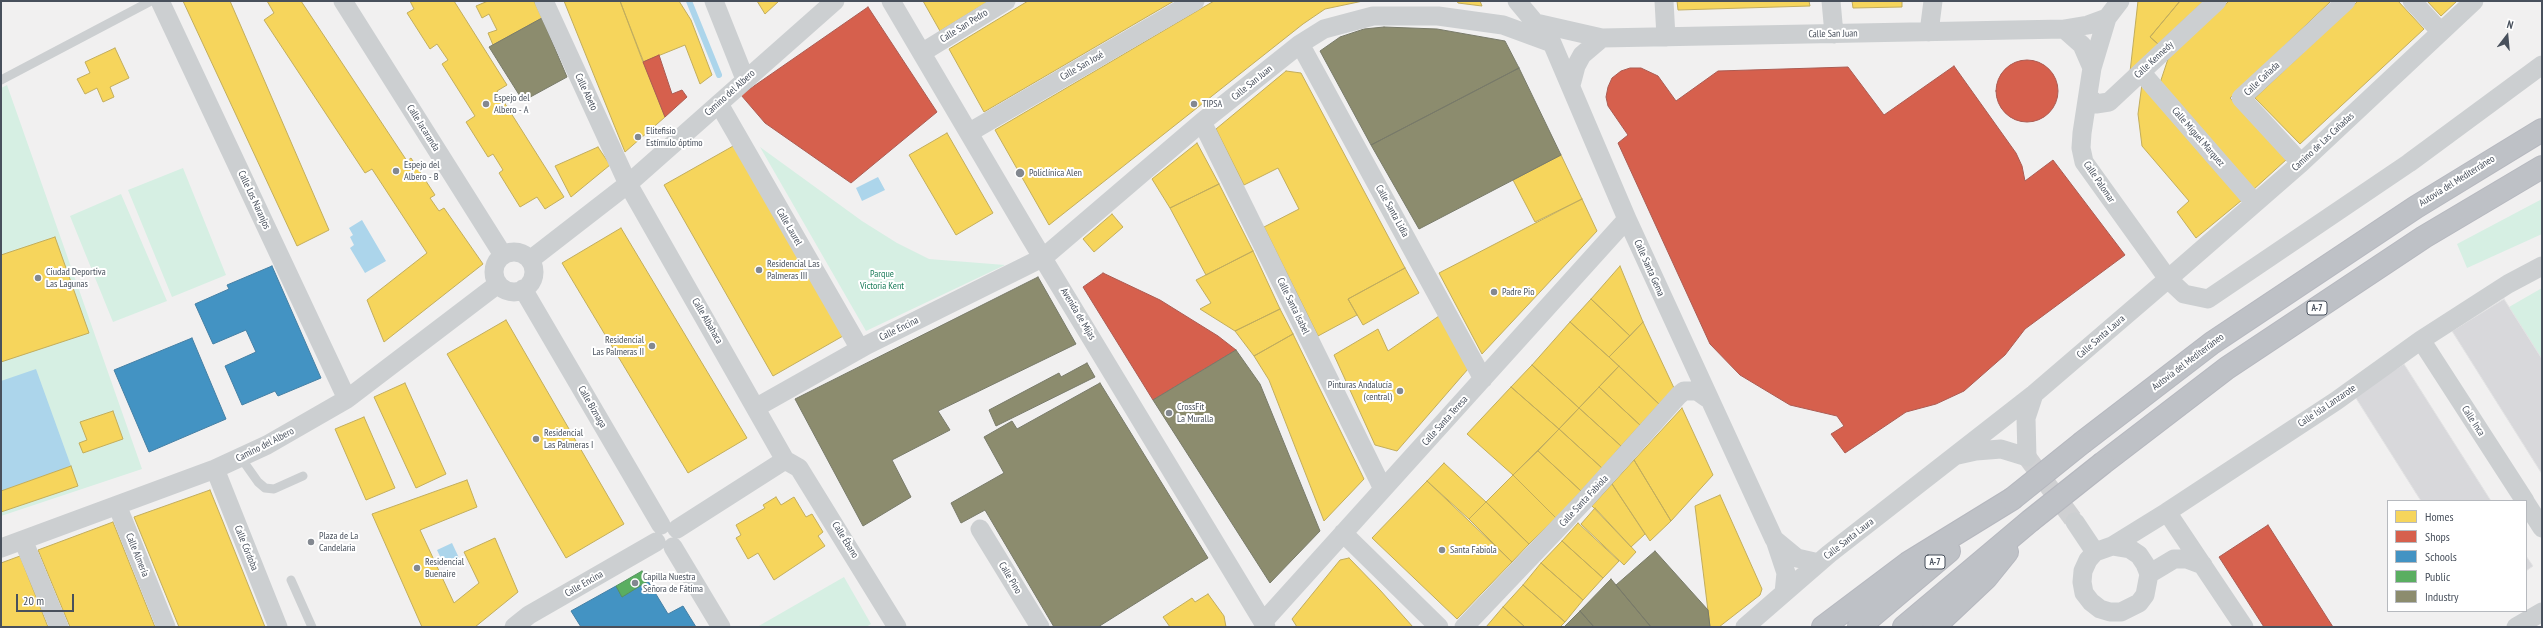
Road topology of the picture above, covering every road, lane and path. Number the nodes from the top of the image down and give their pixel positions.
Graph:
1 (151, 1) edge
2 (160, 1) edge
3 (343, 1) edge
4 (544, 1) edge
5 (714, 1) edge
6 (835, 1) edge
7 (891, 1) edge
8 (1006, 1) edge
9 (1195, 1) edge
10 (1664, 1) edge
11 (1831, 1) edge
12 (1933, 1) edge
13 (2120, 1) edge
14 (2217, 1) edge
15 (2346, 1) edge
16 (2412, 1) edge
17 (2474, 1) edge
18 (1518, 3) edge
19 (2107, 18) junction
20 (1536, 23) junction
21 (1503, 25) junction
22 (2064, 29) junction
23 (1929, 32) junction
24 (2441, 32) junction
25 (1834, 34) junction
26 (1666, 37) junction
27 (1602, 38) junction
28 (1552, 43) junction
29 (1300, 44) junction
30 (923, 52) junction
31 (2542, 66) edge
32 (2092, 68) junction
33 (2141, 72) junction
34 (745, 79) junction
35 (1, 80) edge
36 (1571, 85) junction
37 (2088, 96) junction
38 (719, 104) junction
39 (1202, 122) junction
40 (2542, 125) edge
41 (2542, 130) edge
42 (970, 132) junction
43 (2501, 154) junction
44 (2301, 163) junction
45 (2542, 167) edge
46 (628, 184) junction
47 (2255, 203) junction
48 (1627, 219) junction
49 (503, 255) junction
50 (1044, 257) junction
51 (530, 260) junction
52 (2542, 266) edge
53 (2168, 280) junction
54 (498, 284) junction
55 (523, 289) junction
56 (2421, 340) junction
57 (860, 349) junction
58 (1483, 379) junction
59 (2034, 394) junction
60 (1707, 398) junction
61 (347, 399) junction
62 (757, 407) junction
63 (1956, 456) junction
64 (241, 458) junction
65 (785, 460) junction
66 (215, 469) junction
67 (302, 476) dead end
68 (1383, 489) junction
69 (2012, 498) junction
70 (2524, 500) edge
71 (117, 505) junction
72 (2527, 505) edge
73 (2167, 512) junction
74 (2030, 521) junction
75 (2074, 522) tunnel mouth
76 (2542, 528) edge
77 (980, 529) dead end
78 (1343, 533) junction
79 (667, 536) junction
80 (1774, 539) junction
81 (23, 540) junction
82 (1, 548) edge
83 (2104, 549) junction
84 (1819, 563) junction
85 (2203, 565) junction
86 (2149, 574) junction
87 (291, 580) dead end
88 (1784, 593) junction
89 (2542, 612) edge
90 (2108, 620) edge
91 (1264, 625) edge
92 (59, 627) edge
93 (166, 627) edge
94 (278, 627) edge
95 (312, 627) edge
96 (514, 627) edge
97 (721, 627) edge
98 (897, 627) edge
99 (1040, 627) edge
100 (1439, 627) edge
101 (1464, 627) edge
102 (1745, 627) edge
103 (1823, 627) edge
104 (1859, 627) edge
105 (1904, 627) edge
106 (1934, 627) edge
107 (2244, 627) edge
108 (2516, 627) edge

1 - 35 lane
2 - 61 street, Calle Los Naranjos
3 - 49 street, Calle Jacaranda
4 - 46 street, Calle Abeto
5 - 34 street
6 - 34 street, Camino del Albero
7 - 30 street, Avenida de Mijas
8 - 30 street, Calle San Pedro
9 - 42 street, Calle San José
10 - 26 street
11 - 25 street
12 - 23 street
13 - 19 street, Calle Palomar
14 - 33 street, Calle Kennedy
15 - 44 street, Calle Cañada
16 - 24 street
17 - 24 street, Camino de Las Cañadas
18 - 20 street, Calle Santa Gema
18 - 21 street
19 - 22 street
19 - 32 street, Calle Palomar
20 - 27 street, Calle San Juan
20 - 28 street, Calle Santa Gema
21 - 28 street, Calle San Juan
21 - 29 street, Calle San Juan
22 - 23 street, Calle San Juan
22 - 32 street
23 - 25 street, Calle San Juan
24 - 44 street, Camino de Las Cañadas
25 - 26 street, Calle San Juan
26 - 27 street, Calle San Juan
27 - 36 street
28 - 36 street, Calle Santa Gema
29 - 39 street, Calle San Juan
29 - 58 street, Calle Santa Lidia
30 - 42 street, Avenida de Mijas
31 - 53 street, Calle Palomar
32 - 37 street, Calle Palomar
33 - 37 street, Calle Kennedy
33 - 47 street, Calle Miguel Marquez
34 - 38 street, Camino del Albero
36 - 48 street, Calle Santa Gema
37 - 53 street, Calle Palomar
38 - 46 street, Camino del Albero
38 - 57 street, Calle Laurel
39 - 50 street, Calle San Juan
39 - 68 street, Calle Santa Isabel
40 - 43 highway
41 - 43 highway, Autovía del Mediterráneo / A-7
42 - 50 street, Avenida de Mijas
43 - 69 highway, Autovía del Mediterráneo / A-7, bridge
44 - 47 street, Camino de Las Cañadas
45 - 74 highway, A-7, bridge
46 - 51 street, Camino del Albero
46 - 62 street, Calle Albahaca
47 - 53 street, Camino de Las Cañadas
48 - 58 street, Calle Santa Teresa
48 - 60 street, Calle Santa Gema
49 - 51 street
49 - 54 street
50 - 57 street, Calle Encina
50 - 91 street, Avenida de Mijas
51 - 55 street
52 - 56 street, Calle Isla Lanzarote
53 - 59 street, Calle Santa Laura
54 - 55 street
54 - 61 street, Camino del Albero
55 - 79 street, Calle Biznaga
56 - 70 street, Calle Inca
56 - 73 street, Calle Isla Lanzarote
57 - 62 street, Calle Encina
58 - 68 street, Calle Santa Teresa
59 - 63 street, Calle Santa Laura
59 - 63 street, Calle Santa Laura
60 - 80 street, Calle Santa Gema
60 - 101 street, Calle Santa Fabiola
61 - 64 street, Camino del Albero
62 - 65 street, Calle Albahaca
63 - 84 street, Calle Santa Laura
64 - 66 street, Camino del Albero
64 - 67 lane
65 - 79 street, Calle Encina
65 - 98 street, Calle Ébano
66 - 71 street, Camino del Albero
66 - 94 street, Calle Córdoba
68 - 78 street, Calle Santa Teresa
69 - 103 highway
69 - 104 highway, Autovía del Mediterráneo / A-7
71 - 81 street, Camino del Albero
71 - 93 street, Calle Almería
72 - 76 street, Calle Inca
73 - 83 street, Calle Isla Lanzarote
73 - 85 street
74 - 105 highway, A-7
74 - 106 highway
75 - 83 street
77 - 99 street, Calle Pino
78 - 91 street, Calle Santa Teresa
78 - 100 street
79 - 96 street, Calle Encina
79 - 97 street, Calle Biznaga
80 - 84 street, Calle Santa Gema
80 - 88 street, Calle Santa Gema
81 - 82 street, Camino del Albero
81 - 92 street
83 - 86 street
83 - 90 street
84 - 88 street, Calle Santa Laura
85 - 86 street
85 - 107 street
86 - 90 street
87 - 95 lane
88 - 102 street, Calle Santa Laura
89 - 108 street

